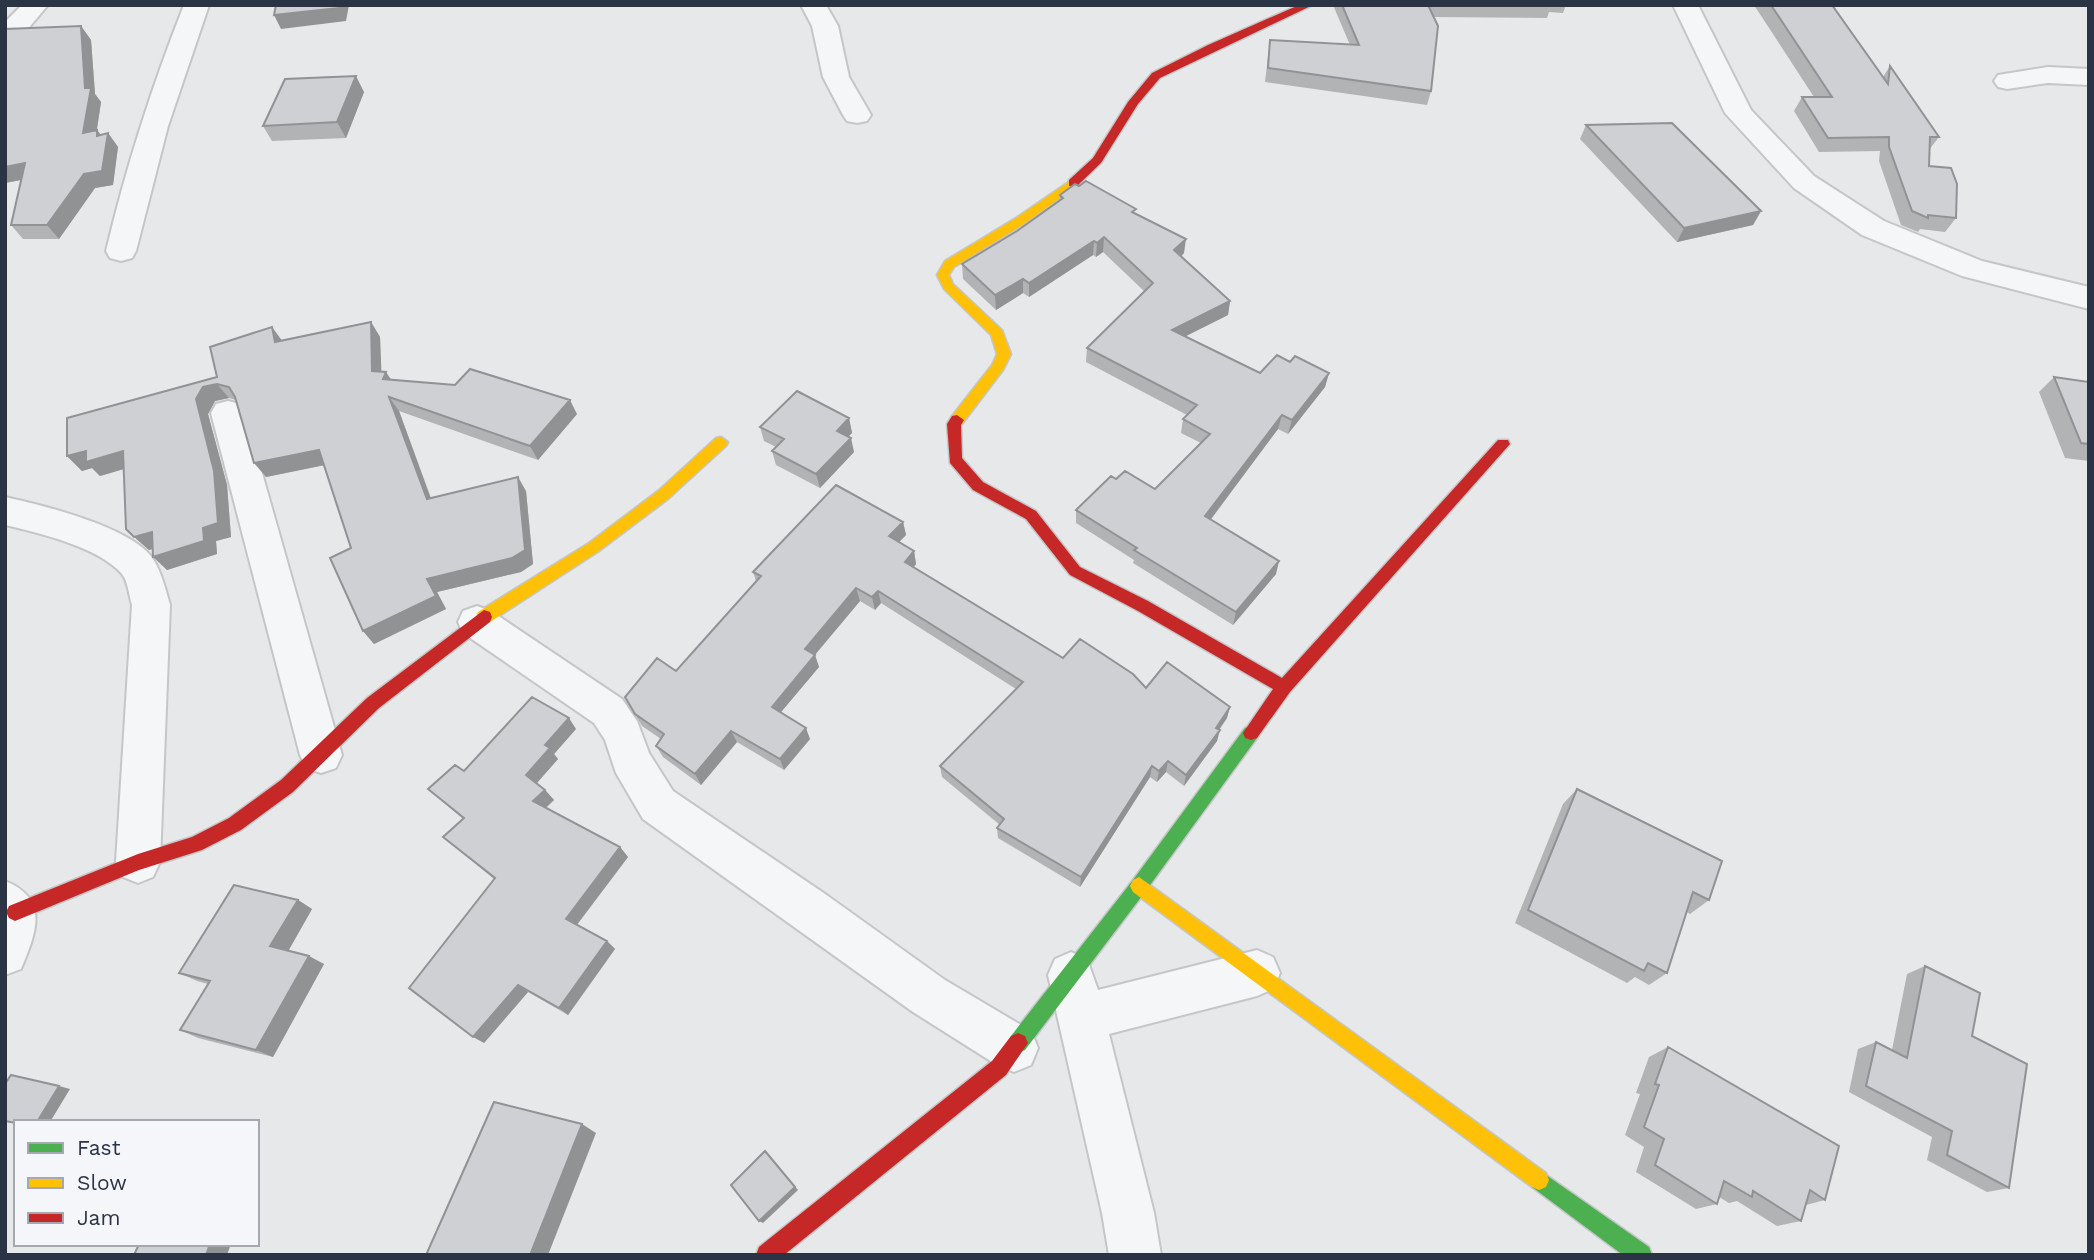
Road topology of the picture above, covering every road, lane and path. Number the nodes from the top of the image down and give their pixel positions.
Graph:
1 (36, 5) edge
2 (197, 5) edge
3 (813, 5) edge
4 (1308, 5) edge
5 (1685, 5) edge
6 (5, 33) edge
7 (2089, 77) edge
8 (2007, 81) dead end
9 (857, 115) dead end
10 (121, 251) dead end
11 (2089, 298) edge
12 (228, 413) edge
13 (721, 442) dead end
14 (1503, 444) dead end
15 (5, 511) edge
16 (477, 622) junction
17 (1284, 687) junction
18 (321, 755) junction
19 (138, 862) junction
20 (1139, 886) junction
21 (8, 922) edge
22 (1257, 973) junction
23 (1076, 996) junction
24 (1014, 1048) junction
25 (767, 1255) edge
26 (1135, 1255) edge
27 (1641, 1255) edge

1 - 6 street
2 - 10 street
3 - 9 street
4 - 17 street
5 - 11 street
7 - 8 street
12 - 18 street
13 - 16 street
14 - 17 street
15 - 19 street
16 - 18 street
16 - 24 street
17 - 20 street
18 - 19 street
19 - 21 street
20 - 22 street
20 - 23 street
22 - 23 street
22 - 27 street
23 - 24 street
23 - 26 street
24 - 25 street

